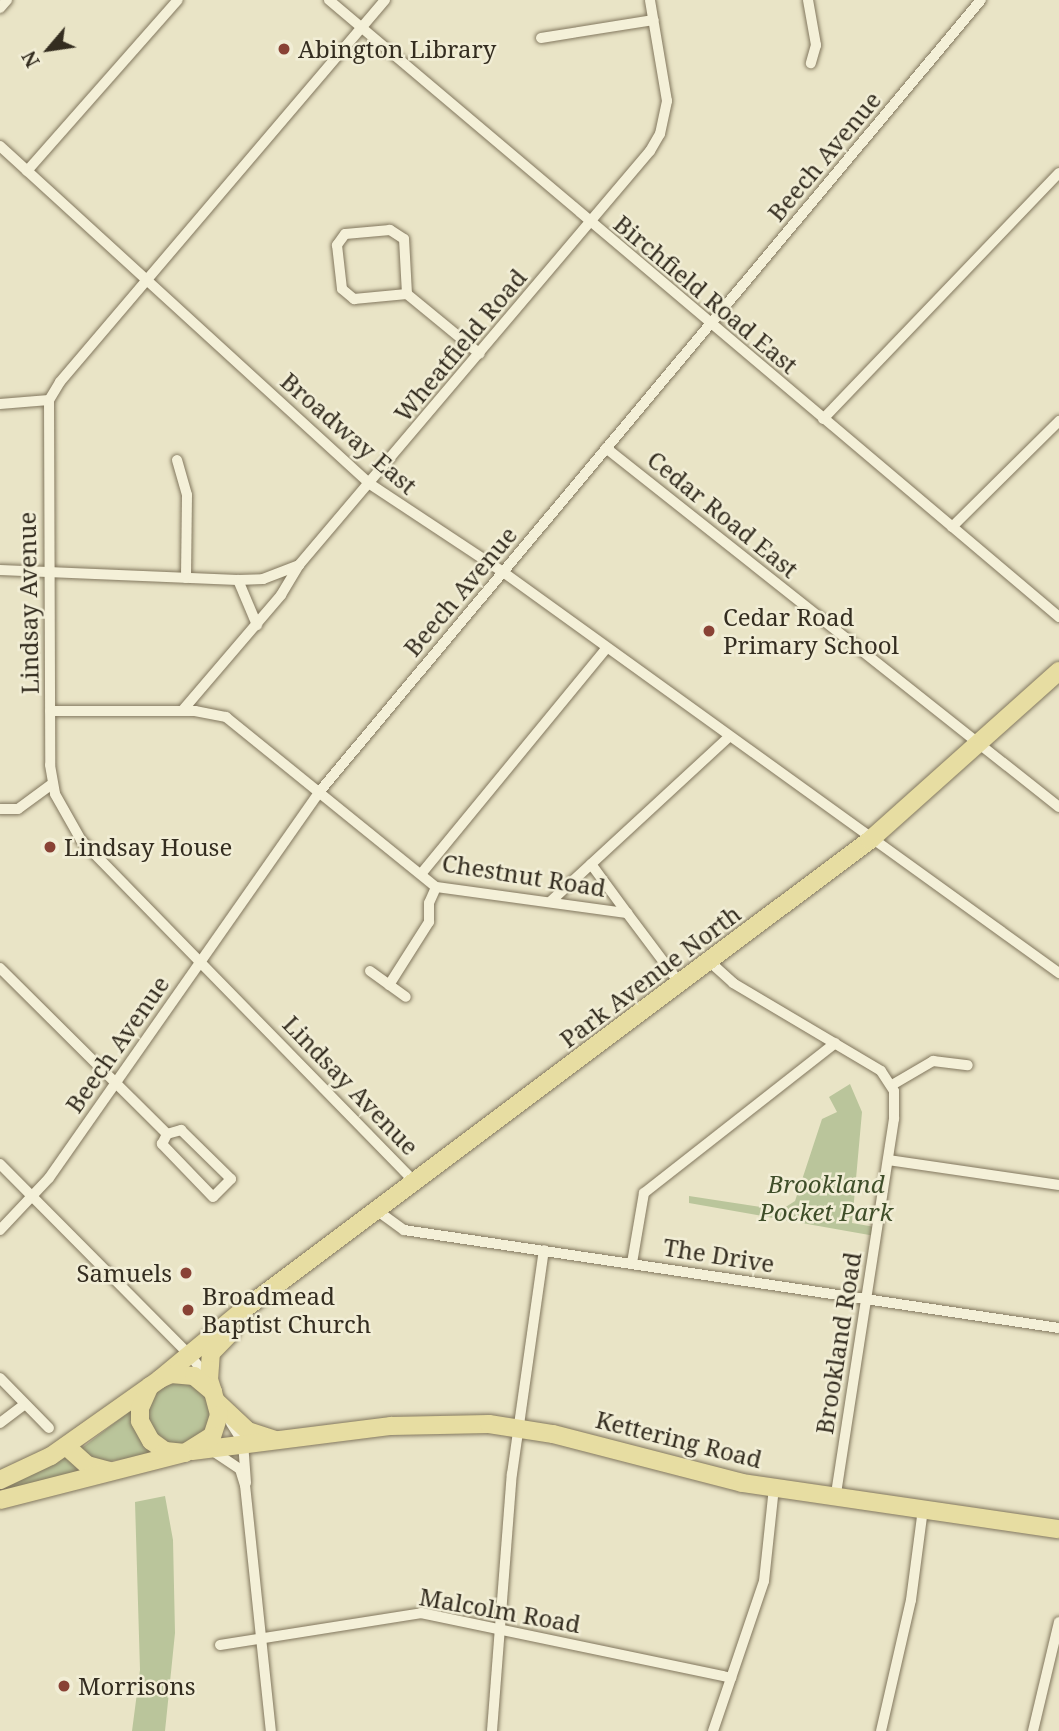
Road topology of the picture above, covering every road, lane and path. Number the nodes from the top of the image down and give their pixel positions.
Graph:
1 (8, 0) edge
2 (178, 0) edge
3 (328, 0) edge
4 (385, 0) edge
5 (650, 0) edge
6 (808, 0) edge
7 (981, 0) edge
8 (0, 8) edge
9 (654, 20) junction
10 (361, 28) junction
11 (541, 38) dead end
12 (811, 63) dead end
13 (0, 146) edge
14 (27, 171) junction
15 (1059, 173) edge
16 (590, 223) junction
17 (146, 281) junction
18 (407, 294) junction
19 (709, 325) junction
20 (480, 354) junction
21 (49, 400) junction
22 (0, 404) edge
23 (822, 419) junction
24 (1059, 421) edge
25 (606, 448) junction
26 (177, 460) dead end
27 (370, 484) junction
28 (952, 527) junction
29 (299, 565) junction
30 (0, 570) edge
31 (49, 572) junction
32 (503, 572) junction
33 (186, 578) junction
34 (238, 580) junction
35 (1059, 617) edge
36 (257, 625) junction
37 (606, 649) junction
38 (1059, 671) edge
39 (50, 711) junction
40 (182, 711) junction
41 (728, 738) junction
42 (978, 745) junction
43 (52, 784) junction
44 (320, 791) junction
45 (1059, 807) edge
46 (0, 809) edge
47 (870, 840) junction
48 (591, 864) junction
49 (421, 874) junction
50 (436, 887) junction
51 (550, 902) junction
52 (627, 913) junction
53 (200, 961) junction
54 (710, 962) junction
55 (0, 968) edge
56 (370, 971) dead end
57 (1059, 973) edge
58 (678, 981) junction
59 (389, 985) junction
60 (406, 997) dead end
61 (835, 1043) junction
62 (968, 1065) dead end
63 (116, 1083) junction
64 (892, 1085) junction
65 (167, 1134) junction
66 (888, 1160) junction
67 (0, 1164) edge
68 (416, 1183) junction
69 (1059, 1185) edge
70 (34, 1198) junction
71 (379, 1212) junction
72 (0, 1230) edge
73 (544, 1250) junction
74 (632, 1264) junction
75 (866, 1299) junction
76 (257, 1303) junction
77 (1059, 1328) edge
78 (189, 1354) junction
79 (0, 1378) edge
80 (155, 1382) junction
81 (216, 1397) junction
82 (26, 1404) junction
83 (0, 1423) edge
84 (517, 1427) junction
85 (50, 1428) dead end
86 (286, 1442) junction
87 (66, 1446) junction
88 (244, 1448) junction
89 (213, 1451) junction
90 (189, 1452) junction
91 (113, 1471) junction
92 (0, 1480) edge
93 (245, 1485) junction
94 (774, 1487) junction
95 (836, 1495) junction
96 (0, 1500) edge
97 (923, 1509) junction
98 (1059, 1529) edge
99 (1059, 1622) edge
100 (501, 1629) junction
101 (260, 1639) junction
102 (220, 1645) dead end
103 (731, 1678) junction
104 (271, 1731) edge
105 (492, 1731) edge
106 (713, 1731) edge
107 (881, 1731) edge
108 (1033, 1731) edge

1 - 8 street
2 - 14 street
3 - 10 street, Birchfield Road East
4 - 10 street
5 - 9 street, Wheatfield Road
6 - 12 street
7 - 19 street, Beech Avenue
9 - 11 street
9 - 16 street, Wheatfield Road
10 - 16 street, Birchfield Road East
10 - 17 street
13 - 14 street, Broadway East
14 - 17 street, Broadway East
15 - 23 street
16 - 19 street, Birchfield Road East
16 - 20 street, Wheatfield Road
17 - 21 street
17 - 27 street, Broadway East
18 - 18 street
18 - 20 street
19 - 23 street, Birchfield Road East
19 - 25 street, Beech Avenue
20 - 27 street, Wheatfield Road
21 - 22 street
21 - 31 street, Lindsay Avenue
23 - 28 street, Birchfield Road East
24 - 28 street
25 - 32 street, Beech Avenue
25 - 42 street, Cedar Road East
26 - 33 street
27 - 29 street, Wheatfield Road
27 - 32 street, Broadway East
28 - 35 street, Birchfield Road East
29 - 34 street
29 - 36 street, Wheatfield Road
30 - 31 street
31 - 33 street
31 - 39 street, Lindsay Avenue
32 - 37 street, Broadway East
32 - 44 street, Beech Avenue
33 - 34 street
34 - 36 street
36 - 40 street, Wheatfield Road
37 - 41 street, Broadway East
37 - 49 street
38 - 42 main road, Park Avenue North
39 - 40 street, Chestnut Road
39 - 43 street, Lindsay Avenue
40 - 44 street, Chestnut Road
41 - 47 street, Broadway East
41 - 48 street
42 - 45 street, Cedar Road East
42 - 47 main road, Park Avenue North
43 - 46 street
43 - 53 street, Lindsay Avenue
44 - 49 street, Chestnut Road
44 - 53 street, Beech Avenue
47 - 54 main road, Park Avenue North
47 - 57 street, Broadway East
48 - 51 street
48 - 52 street
49 - 50 street, Chestnut Road
50 - 51 street, Chestnut Road
50 - 59 street
51 - 52 street, Chestnut Road
52 - 58 street, Chestnut Road
53 - 63 street, Beech Avenue
53 - 68 street, Lindsay Avenue
54 - 58 main road, Park Avenue North
54 - 61 street
55 - 63 street
56 - 59 street
58 - 68 main road, Park Avenue North
59 - 60 street
61 - 64 street
61 - 74 street
62 - 64 street
63 - 65 street
63 - 70 street, Beech Avenue
64 - 66 street, Brookland Road
65 - 65 street
66 - 69 street
66 - 75 street, Brookland Road
67 - 70 street
68 - 71 main road, Park Avenue North
70 - 72 street, Beech Avenue
70 - 78 street
71 - 73 street, The Drive
71 - 76 main road, Park Avenue North
73 - 74 street, The Drive
73 - 84 street
74 - 75 street, The Drive
75 - 77 street, The Drive
75 - 95 street, Brookland Road
76 - 78 main road, Park Avenue North
76 - 81 main road, Park Avenue North
78 - 80 main road, Park Avenue North
78 - 81 street
79 - 82 street
80 - 81 main road
80 - 87 main road
80 - 90 main road
81 - 86 main road, Kettering Road
81 - 88 street
81 - 90 main road
82 - 83 street
82 - 85 street
84 - 86 main road, Kettering Road
84 - 94 main road, Kettering Road
84 - 100 street
86 - 88 main road, Kettering Road
87 - 91 main road
87 - 92 main road
88 - 89 main road, Kettering Road
88 - 93 street
89 - 90 main road, Kettering Road
89 - 93 street
90 - 91 main road, Kettering Road
91 - 96 main road, Kettering Road
93 - 101 street
94 - 95 main road, Kettering Road
94 - 103 street
95 - 97 main road, Kettering Road
97 - 98 main road, Kettering Road
97 - 107 street
99 - 108 street
100 - 101 street, Malcolm Road
100 - 103 street, Malcolm Road
100 - 105 street
101 - 102 street, Malcolm Road
101 - 104 street
103 - 106 street

